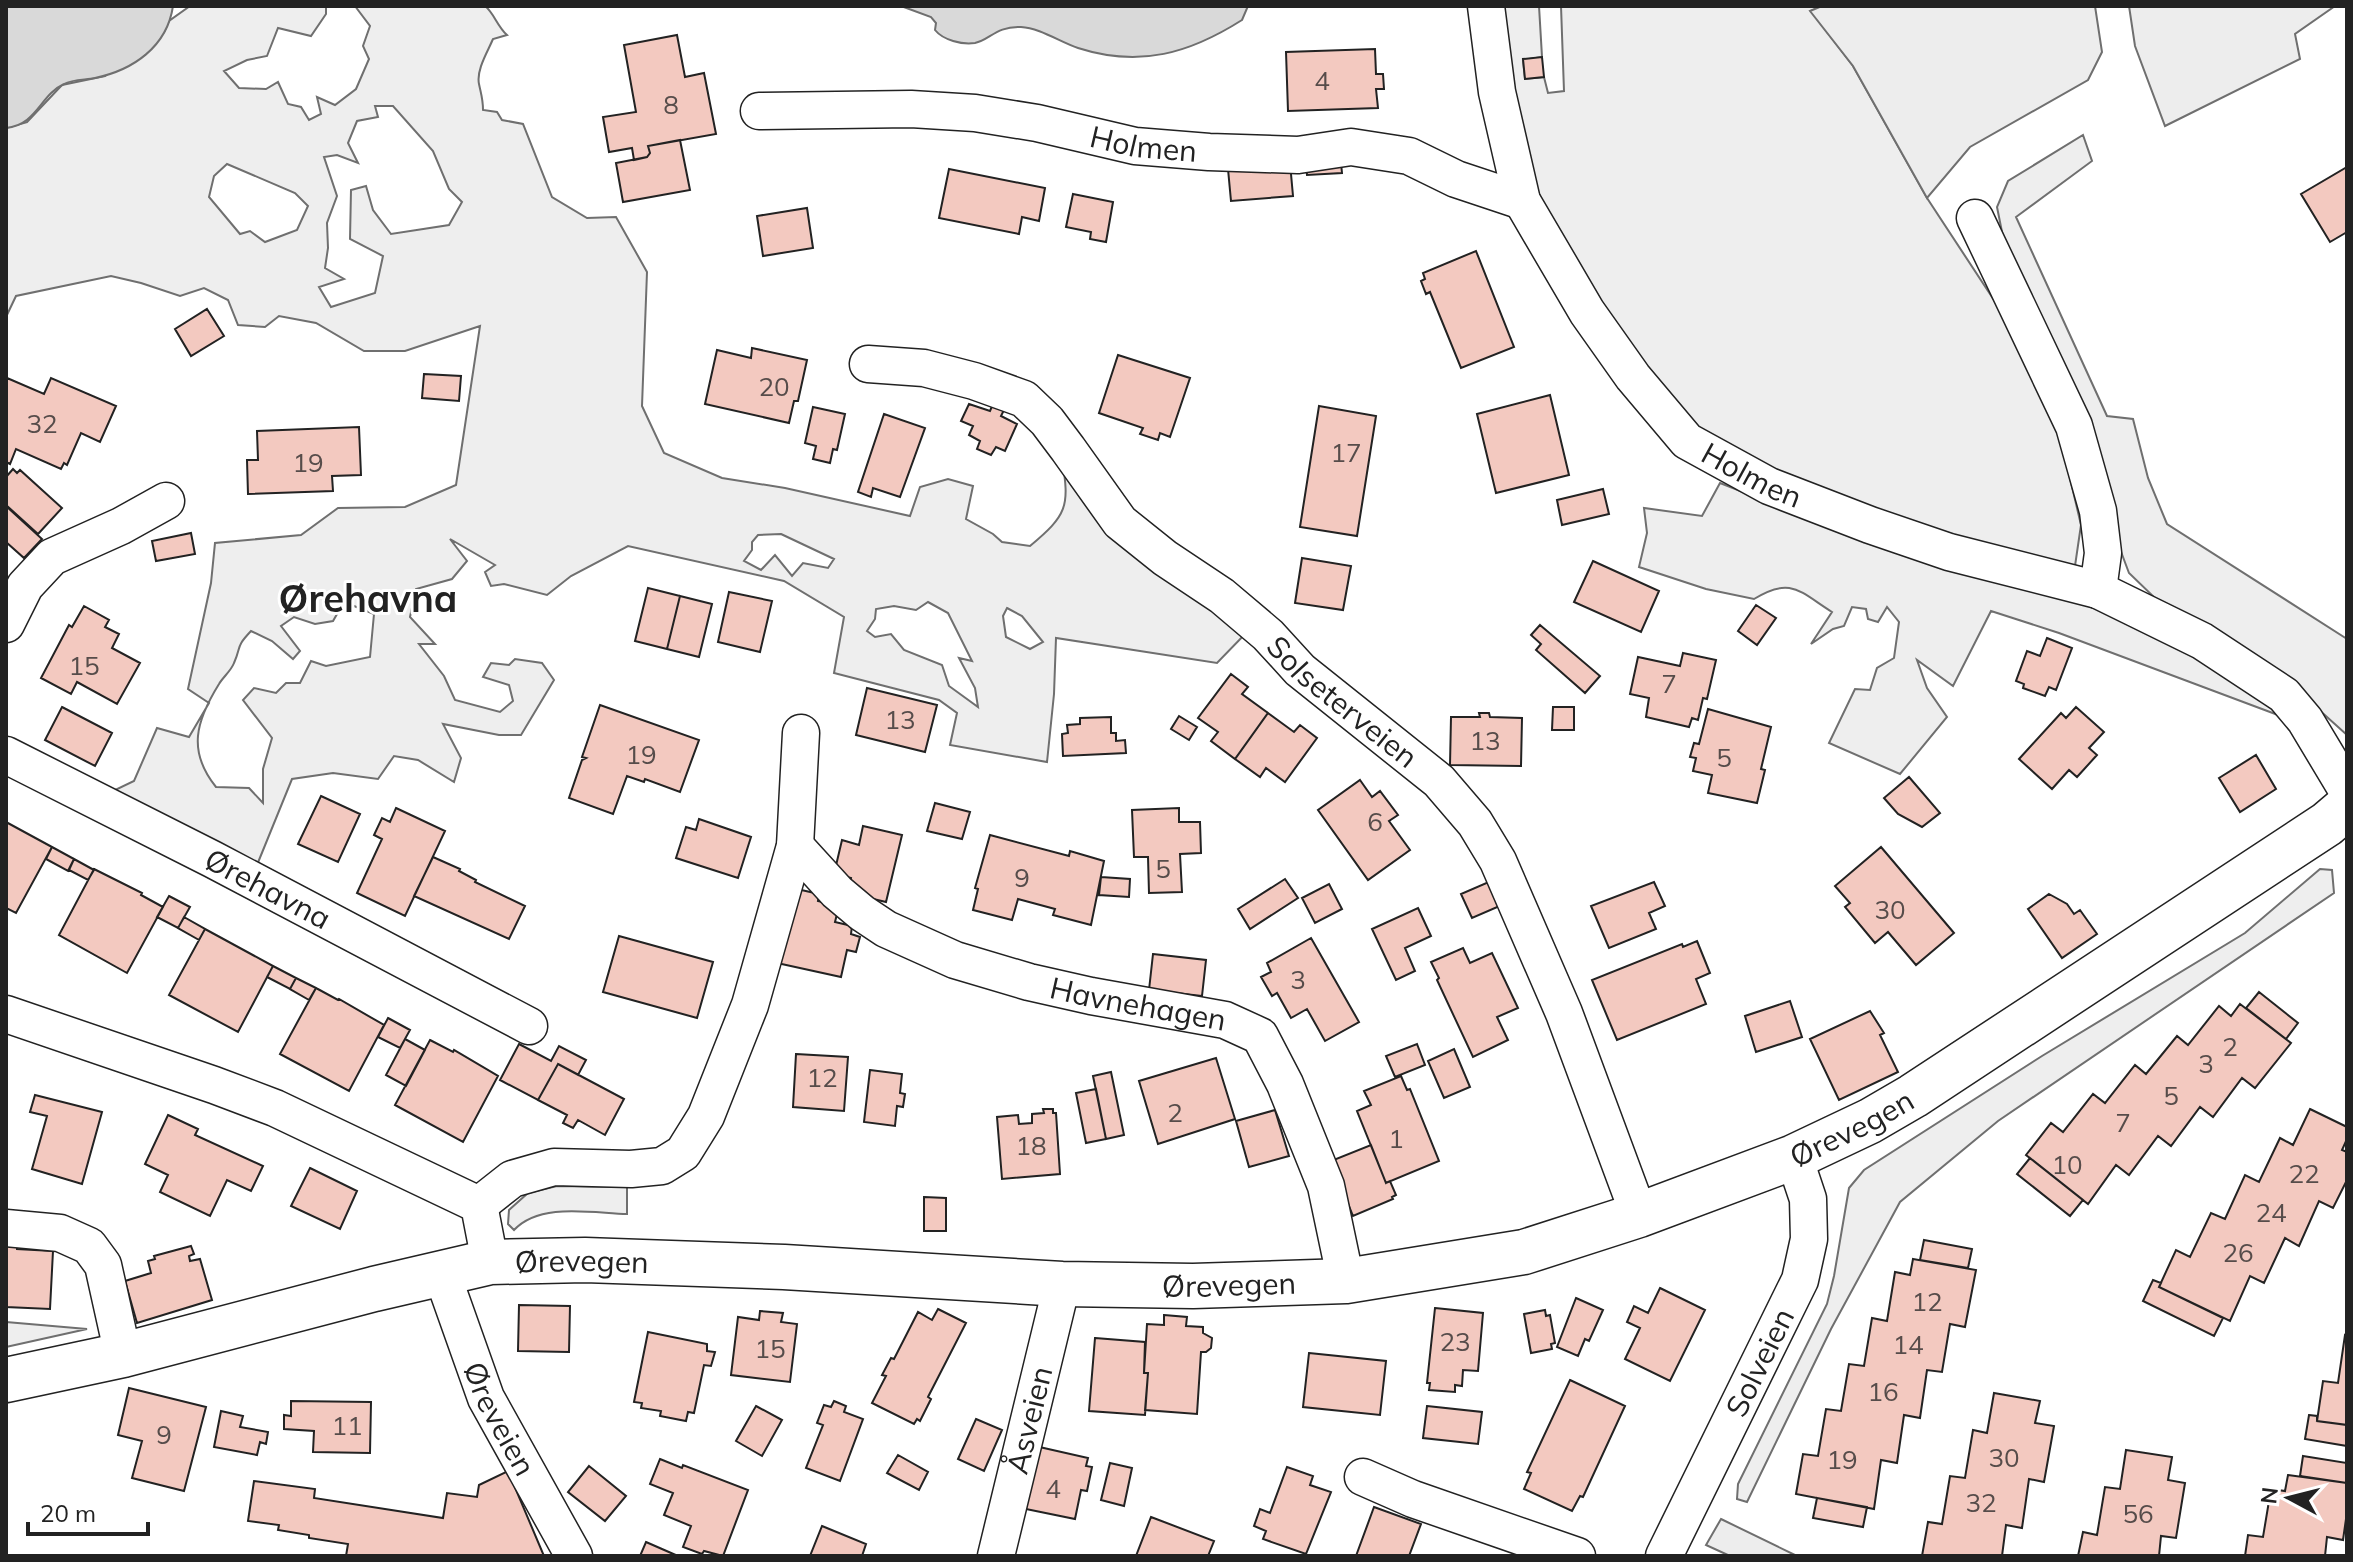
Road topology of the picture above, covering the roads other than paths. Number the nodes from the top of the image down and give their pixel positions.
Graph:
1 (1486, 6) edge
2 (759, 111) dead end
3 (1522, 201) junction
4 (1975, 218) dead end
5 (868, 364) dead end
6 (166, 501) dead end
7 (2098, 590) junction
8 (6, 624) edge
9 (801, 733) dead end
10 (6, 755) edge
11 (2347, 790) edge
12 (2347, 807) edge
13 (795, 846) junction
14 (6, 1014) edge
15 (529, 1026) dead end
16 (1794, 1157) junction
17 (479, 1205) junction
18 (1639, 1215) junction
19 (6, 1228) edge
20 (490, 1262) junction
21 (442, 1274) junction
22 (1346, 1281) junction
23 (1062, 1284) junction
24 (123, 1355) junction
25 (6, 1380) edge
26 (1363, 1477) dead end
27 (574, 1556) edge
28 (996, 1556) edge
29 (1577, 1556) edge
30 (1664, 1556) edge

1 - 3 street, Holmen
2 - 3 street, Holmen
3 - 7 street, Holmen
4 - 7 street
5 - 18 street, Solseterveien
6 - 8 street
7 - 11 street, Holmen
9 - 13 street
10 - 15 street, Ørehavna
12 - 16 street, Ørevegen
13 - 17 street
13 - 22 street, Havnehagen
14 - 17 street
16 - 18 street, Ørevegen
16 - 30 street, Solveien
17 - 20 street
18 - 22 street, Ørevegen
19 - 24 street
20 - 21 street, Ørevegen
20 - 23 street, Ørevegen
21 - 24 street, Ørevegen
21 - 27 street, Øreveien
22 - 23 street, Ørevegen
23 - 28 street, Åsveien
24 - 25 street, Ørevegen
26 - 29 street

